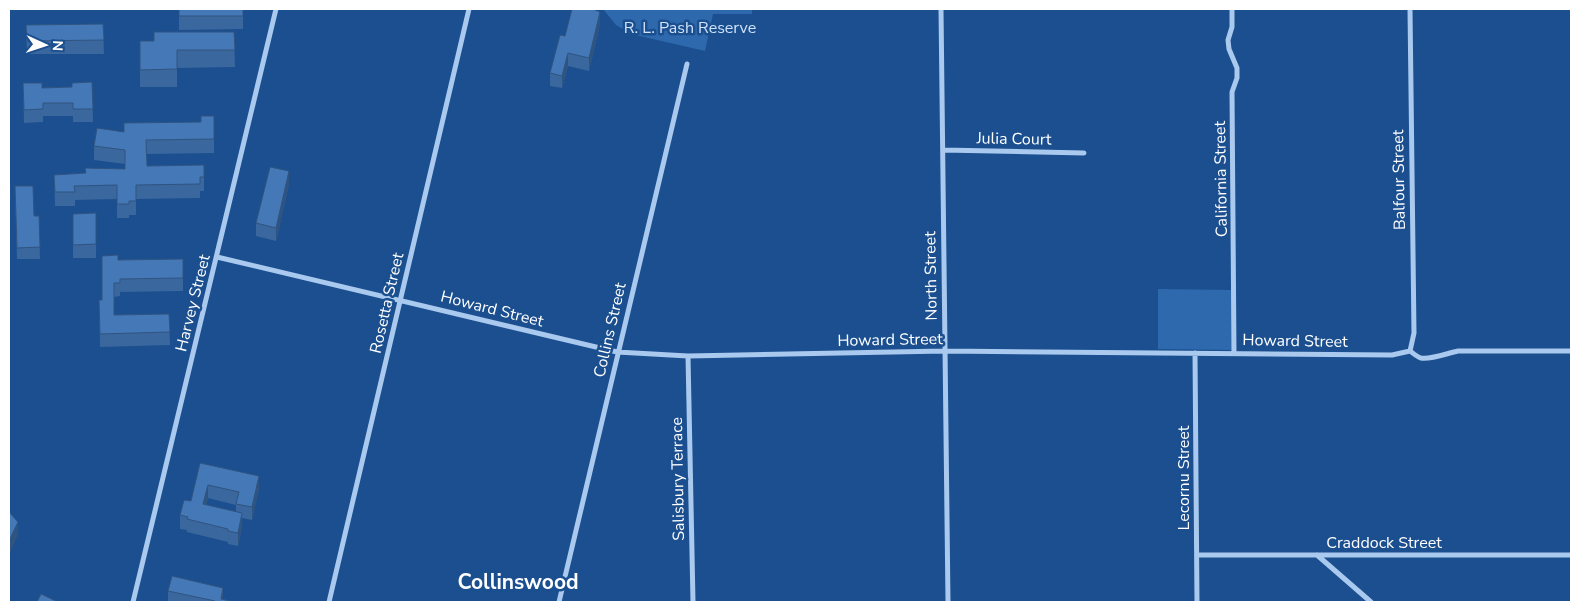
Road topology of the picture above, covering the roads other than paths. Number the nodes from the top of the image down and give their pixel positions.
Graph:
1 (276, 9) edge
2 (469, 9) edge
3 (941, 9) edge
4 (1232, 9) edge
5 (1410, 9) edge
6 (687, 64) dead end
7 (943, 150) junction
8 (1084, 153) dead end
9 (217, 257) junction
10 (400, 300) junction
11 (945, 351) junction
12 (1410, 351) junction
13 (1571, 351) edge
14 (617, 352) junction
15 (1195, 353) junction
16 (1234, 353) junction
17 (688, 356) junction
18 (1197, 555) junction
19 (1316, 555) junction
20 (1571, 555) edge
21 (134, 602) edge
22 (329, 602) edge
23 (559, 602) edge
24 (692, 602) edge
25 (948, 602) edge
26 (1197, 602) edge
27 (1371, 602) edge

1 - 9 street, Harvey Street
2 - 10 street, Rosetta Street
3 - 7 street, North Street
4 - 16 street, California Street
5 - 12 street, Balfour Street
6 - 14 street, Collins Street
7 - 8 street, Julia Court
7 - 11 street, North Street
9 - 10 street, Howard Street
9 - 21 street, Harvey Street
10 - 14 street, Howard Street
10 - 22 street, Rosetta Street
11 - 15 street, Howard Street
11 - 17 street, Howard Street
11 - 25 street, North Street
12 - 13 street, Howard Street
12 - 16 street, Howard Street
14 - 17 street, Howard Street
14 - 23 street, Collins Street
15 - 16 street, Howard Street
15 - 18 street, Lecornu Street
17 - 24 street, Salisbury Terrace
18 - 19 street, Craddock Street
18 - 26 street, Lecornu Street
19 - 20 street, Craddock Street
19 - 27 street

